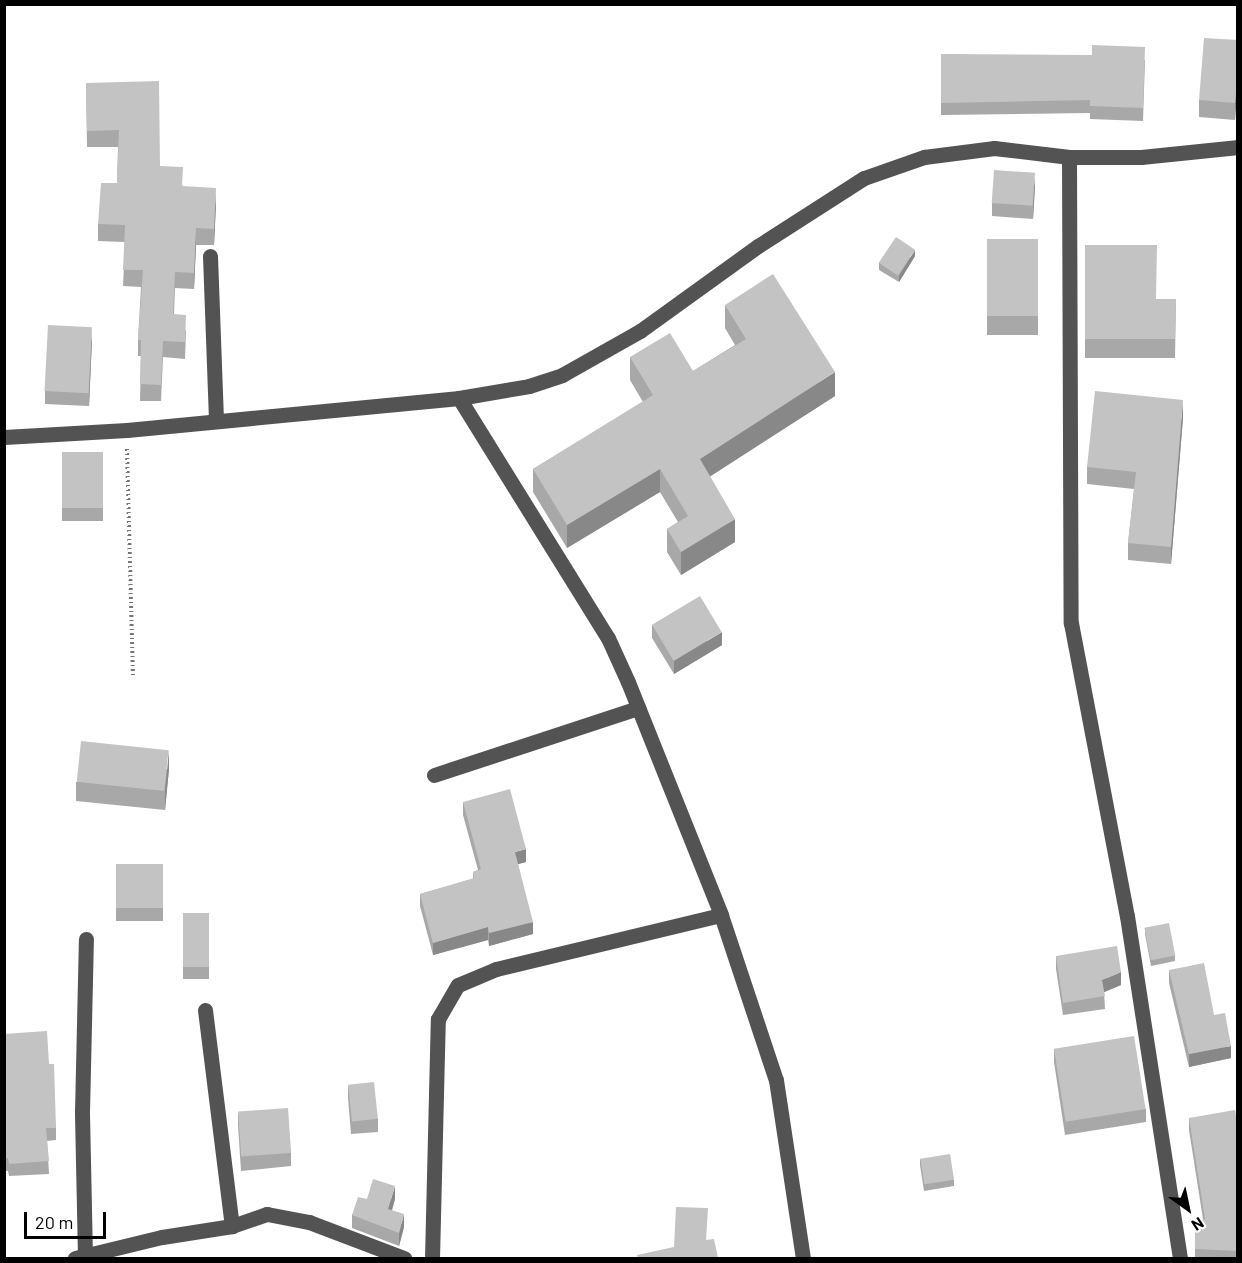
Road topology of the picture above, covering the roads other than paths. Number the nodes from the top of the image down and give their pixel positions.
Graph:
1 (1238, 147) edge
2 (1069, 157) junction
3 (210, 256) dead end
4 (459, 398) junction
5 (216, 419) junction
6 (4, 437) edge
7 (638, 708) junction
8 (434, 775) dead end
9 (721, 915) junction
10 (86, 939) dead end
11 (205, 1010) dead end
12 (232, 1226) junction
13 (80, 1258) edge
14 (404, 1258) edge
15 (432, 1258) edge
16 (803, 1258) edge
17 (1180, 1258) edge

1 - 2 street
2 - 4 street
2 - 17 street
3 - 5 street
4 - 5 street
4 - 7 street
5 - 6 street
7 - 8 street
7 - 9 street
9 - 15 street
9 - 16 street
10 - 13 street
11 - 12 street
12 - 13 street
12 - 14 street

